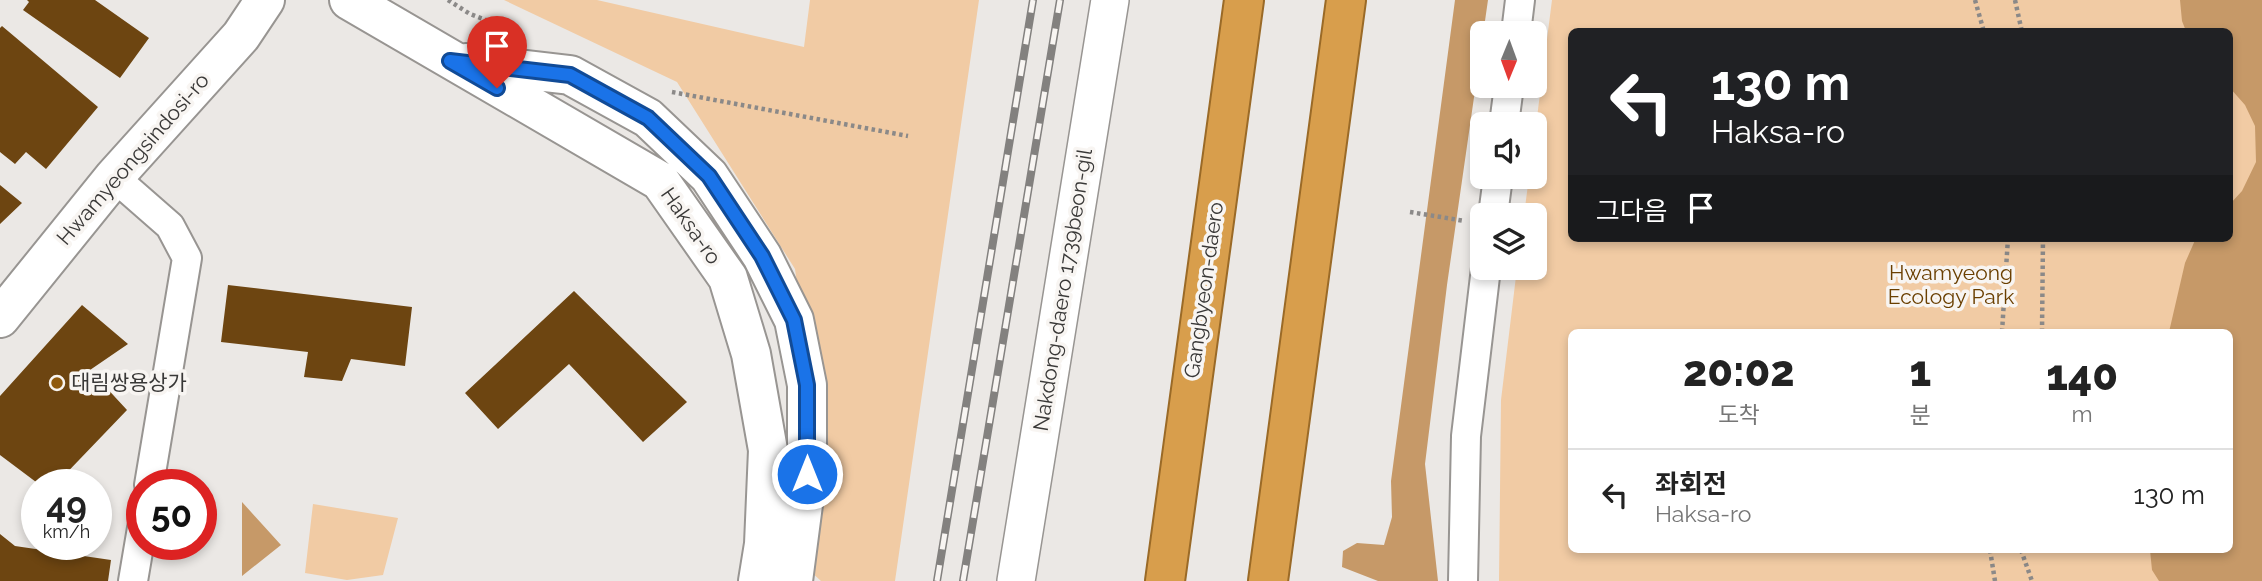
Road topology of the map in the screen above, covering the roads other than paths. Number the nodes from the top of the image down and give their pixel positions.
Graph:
1 (265, 0) edge
2 (349, 0) edge
3 (1110, 0) edge
4 (1244, 0) edge
5 (1346, 0) edge
6 (1520, 0) edge
7 (1517, 21) edge
8 (450, 61) junction
9 (114, 177) junction
10 (1485, 280) edge
11 (0, 318) edge
12 (152, 469) edge
13 (137, 560) edge
14 (133, 581) edge
15 (758, 581) edge
16 (793, 581) edge
17 (1016, 581) edge
18 (1165, 581) edge
19 (1268, 581) edge
20 (1463, 581) edge

1 - 9 main road, Hwamyeongsindosi-ro
2 - 8 main road, Haksa-ro
3 - 17 street, Nakdong-daero 1739beon-gil
4 - 18 highway, Gangbyeon-daero
5 - 19 highway
6 - 7 street
8 - 15 main road, Haksa-ro
8 - 16 main road
9 - 11 main road, Hwamyeongsindosi-ro
9 - 12 street
10 - 20 street
13 - 14 street

